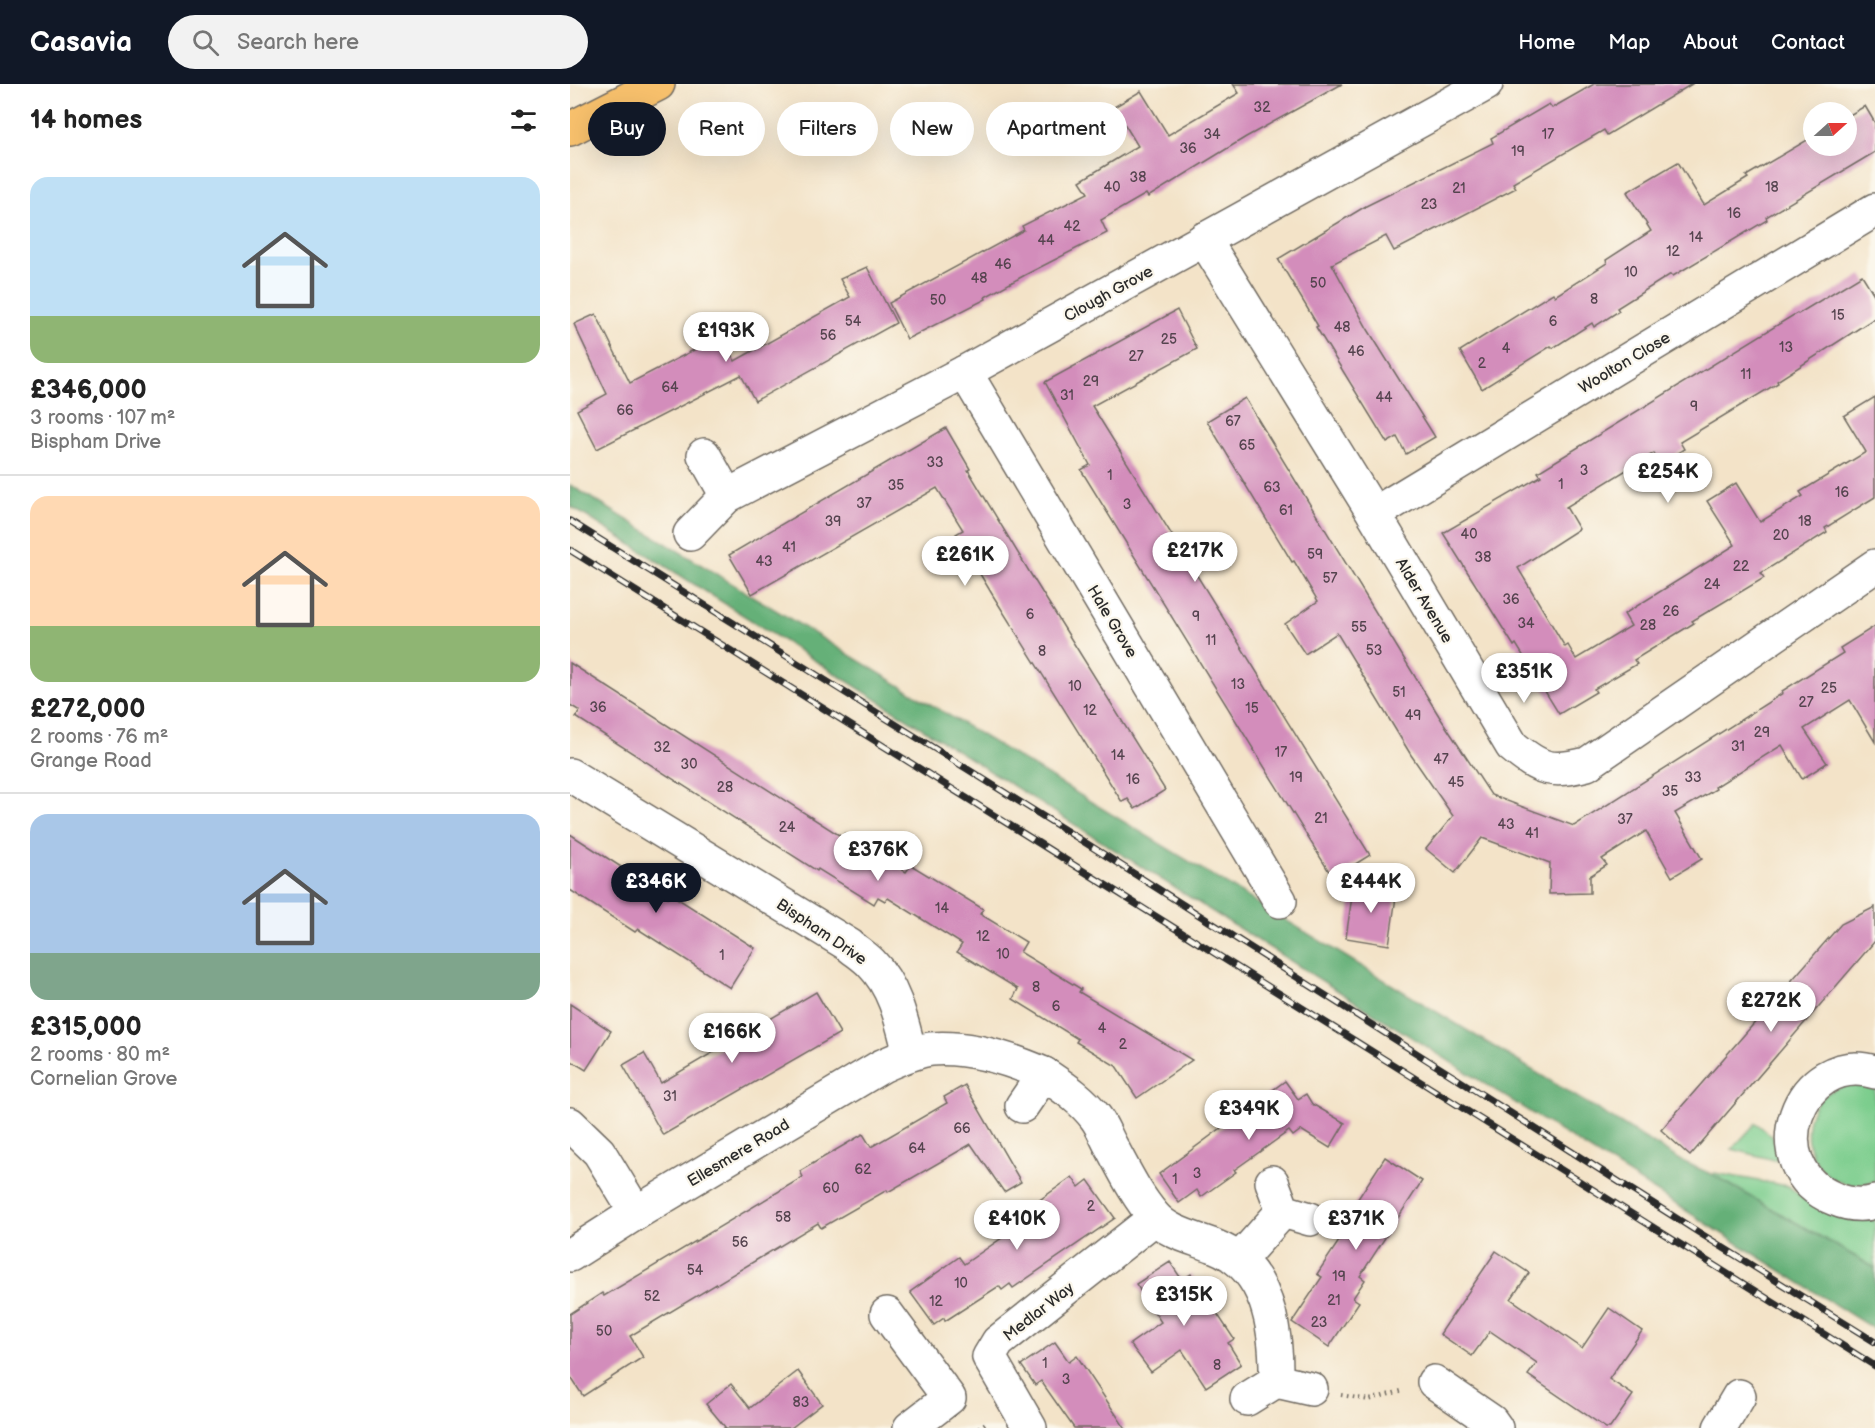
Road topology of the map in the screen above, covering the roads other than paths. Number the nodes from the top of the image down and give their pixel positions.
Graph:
1 (658, 84) edge
2 (1486, 84) edge
3 (570, 129) edge
4 (1875, 210) edge
5 (1204, 239) junction
6 (964, 372) junction
7 (704, 455) dead end
8 (727, 496) junction
9 (1374, 514) junction
10 (690, 534) dead end
11 (1875, 566) edge
12 (570, 775) edge
13 (1280, 901) dead end
14 (910, 1054) junction
15 (1875, 1072) edge
16 (1044, 1074) junction
17 (1022, 1106) dead end
18 (570, 1124) edge
19 (1875, 1202) edge
20 (1289, 1204) dead end
21 (636, 1213) junction
22 (1155, 1218) junction
23 (570, 1256) edge
24 (1239, 1260) junction
25 (887, 1314) dead end
26 (1276, 1381) junction
27 (1434, 1382) road end
28 (1311, 1389) road end
29 (1739, 1396) dead end
30 (1247, 1399) dead end
31 (910, 1428) edge
32 (1030, 1428) edge
33 (1496, 1428) edge
34 (1720, 1428) edge

1 - 3 highway
2 - 5 street, Clough Grove
4 - 9 street, Woolton Close
5 - 6 street, Clough Grove
5 - 9 street, Alder Avenue
6 - 8 street, Clough Grove
6 - 13 street, Hale Grove
7 - 8 street
8 - 10 street, Clough Grove
9 - 11 street, Alder Avenue
12 - 14 street, Bispham Drive
14 - 16 street
14 - 21 street, Ellesmere Road
15 - 19 street
16 - 17 street
16 - 22 street
18 - 21 street
20 - 24 street
21 - 23 street, Ellesmere Road
22 - 24 street
22 - 32 street, Medlar Way
24 - 26 street
25 - 31 street
26 - 28 street
26 - 30 street
27 - 33 street
29 - 34 street

